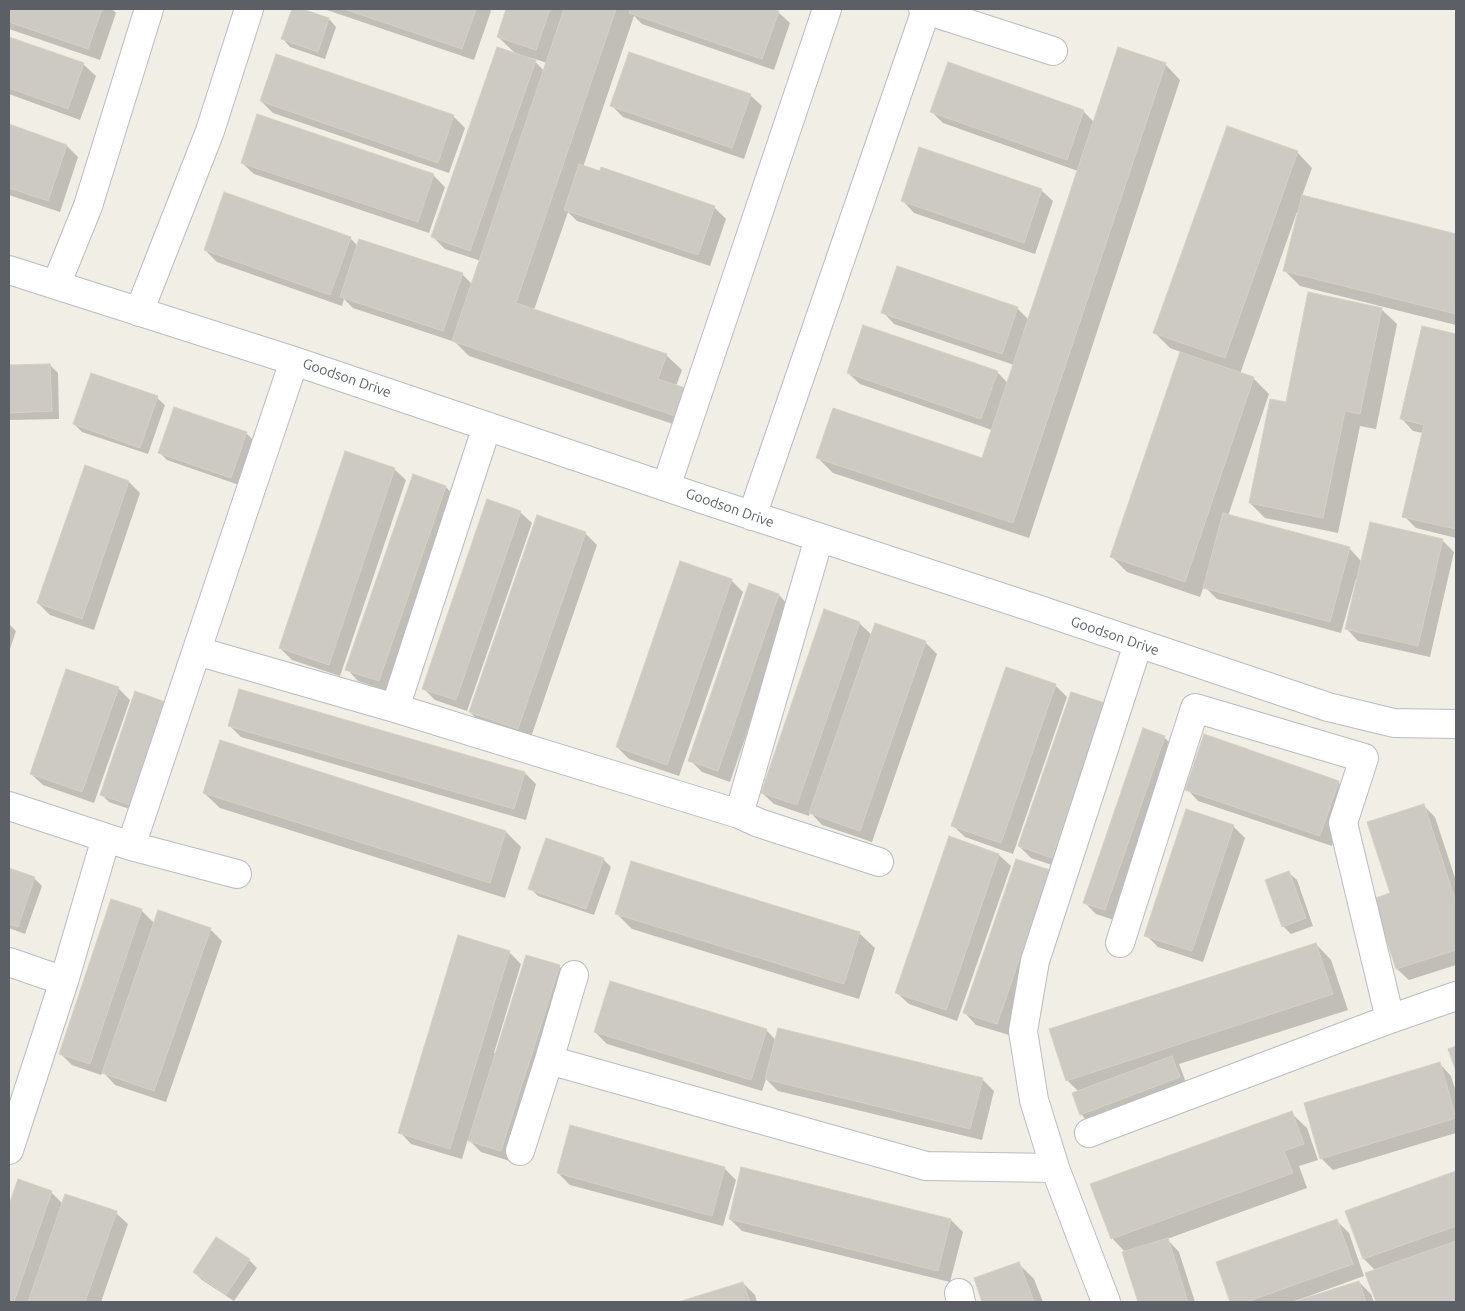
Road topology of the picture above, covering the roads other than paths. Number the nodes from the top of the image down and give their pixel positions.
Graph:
1 (149, 9) edge
2 (249, 9) edge
3 (827, 9) edge
4 (924, 9) edge
5 (1053, 51) dead end
6 (9, 270) edge
7 (56, 285) junction
8 (140, 312) junction
9 (294, 361) junction
10 (487, 426) junction
11 (666, 486) junction
12 (752, 516) junction
13 (819, 538) junction
14 (1138, 644) junction
15 (197, 651) junction
16 (395, 708) junction
17 (1456, 724) edge
18 (9, 806) edge
19 (739, 814) junction
20 (119, 842) junction
21 (879, 862) dead end
22 (237, 874) dead end
23 (1120, 943) dead end
24 (9, 962) edge
25 (574, 975) dead end
26 (64, 981) junction
27 (1456, 996) edge
28 (1390, 1019) junction
29 (549, 1060) junction
30 (1089, 1133) dead end
31 (9, 1150) edge
32 (520, 1151) dead end
33 (1055, 1168) junction
34 (1106, 1302) edge

1 - 7 street
2 - 8 street
3 - 11 street
4 - 5 street
4 - 12 street
6 - 7 street, Goodson Drive
7 - 8 street, Goodson Drive
8 - 9 street, Goodson Drive
9 - 10 street, Goodson Drive
9 - 15 street
10 - 11 street, Goodson Drive
10 - 16 street
11 - 12 street, Goodson Drive
12 - 13 street, Goodson Drive
13 - 14 street, Goodson Drive
13 - 19 street
14 - 17 street, Goodson Drive
14 - 33 street
15 - 16 street
15 - 20 street
16 - 19 street
18 - 20 street
19 - 21 street
20 - 22 street
20 - 26 street
23 - 28 street
24 - 26 street
25 - 29 street
26 - 31 street
27 - 28 street
28 - 30 street
29 - 32 street
29 - 33 street
33 - 34 street

